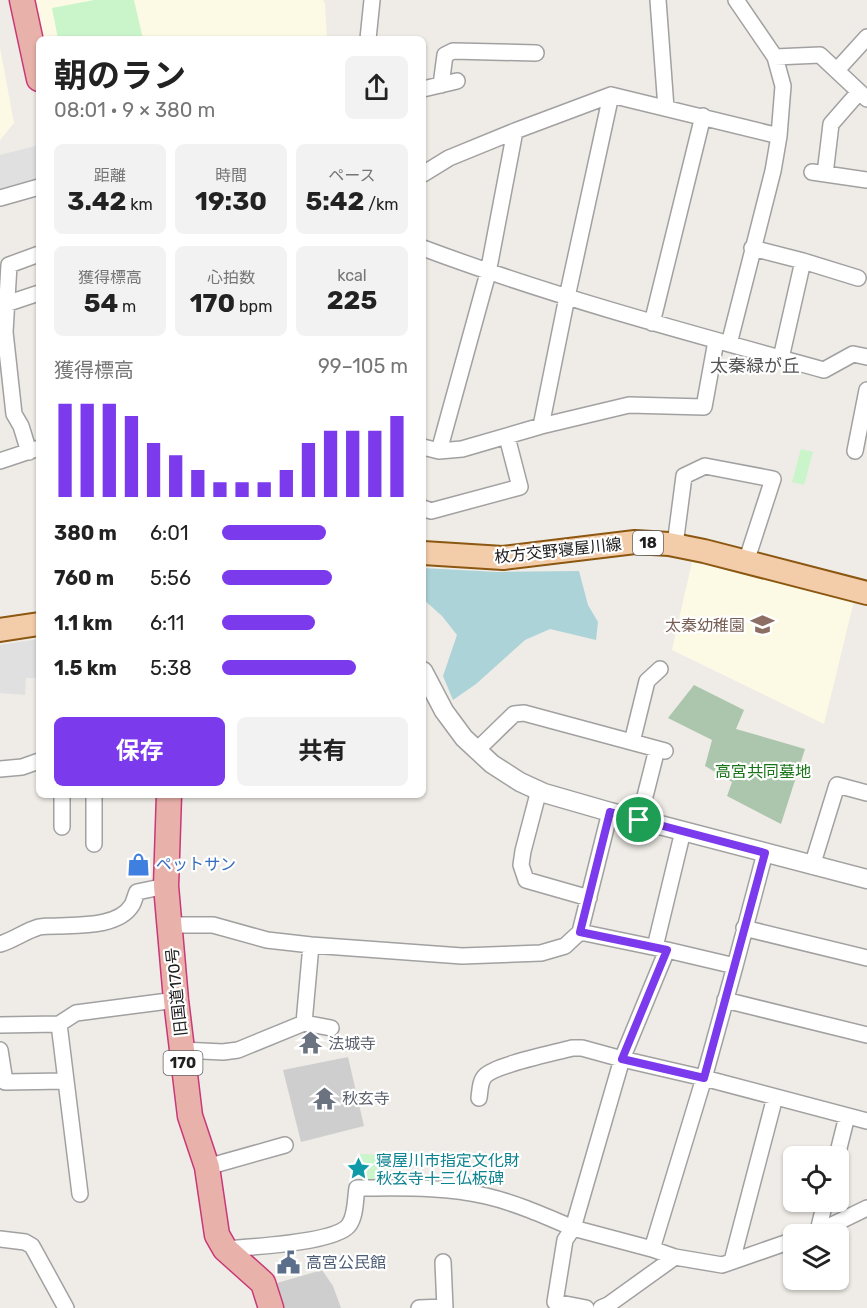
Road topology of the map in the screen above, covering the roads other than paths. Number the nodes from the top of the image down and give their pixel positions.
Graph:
1 (22, 0) edge
2 (372, 0) edge
3 (658, 0) edge
4 (736, 0) edge
5 (368, 36) edge
6 (867, 37) edge
7 (536, 53) dead end
8 (774, 57) junction
9 (36, 65) edge
10 (837, 70) junction
11 (426, 88) edge
12 (611, 95) junction
13 (863, 95) edge
14 (666, 108) junction
15 (703, 116) junction
16 (515, 131) junction
17 (779, 136) junction
18 (426, 172) edge
19 (867, 180) edge
20 (36, 188) edge
21 (0, 198) edge
22 (752, 248) junction
23 (426, 249) edge
24 (36, 255) edge
25 (803, 261) junction
26 (488, 273) junction
27 (858, 278) dead end
28 (36, 294) edge
29 (567, 297) junction
30 (3, 305) edge
31 (652, 323) junction
32 (722, 343) junction
33 (867, 357) edge
34 (781, 358) junction
35 (6, 388) edge
36 (867, 390) edge
37 (541, 426) junction
38 (507, 437) junction
39 (426, 448) edge
40 (34, 450) edge
41 (439, 451) junction
42 (855, 451) dead end
43 (0, 461) edge
44 (426, 510) edge
45 (675, 545) junction
46 (426, 553) edge
47 (746, 562) junction
48 (867, 593) edge
49 (36, 624) edge
50 (0, 630) edge
51 (660, 669) dead end
52 (426, 677) edge
53 (632, 742) junction
54 (477, 750) junction
55 (36, 762) edge
56 (0, 769) edge
57 (539, 790) junction
58 (867, 793) edge
59 (62, 798) edge
60 (94, 798) edge
61 (169, 798) edge
62 (610, 812) junction
63 (639, 820) junction
64 (62, 827) dead end
65 (683, 831) junction
66 (94, 844) dead end
67 (765, 853) junction
68 (812, 866) junction
69 (867, 879) edge
70 (166, 886) junction
71 (589, 898) junction
72 (170, 925) junction
73 (744, 928) junction
74 (580, 932) junction
75 (0, 944) edge
76 (311, 945) junction
77 (661, 948) junction
78 (867, 958) edge
79 (735, 966) junction
80 (176, 1000) junction
81 (726, 1000) junction
82 (304, 1023) junction
83 (59, 1024) junction
84 (0, 1025) edge
85 (331, 1028) dead end
86 (867, 1035) edge
87 (0, 1050) edge
88 (182, 1050) junction
89 (622, 1059) junction
90 (704, 1078) junction
91 (2, 1082) edge
92 (66, 1082) junction
93 (775, 1097) junction
94 (479, 1098) dead end
95 (847, 1116) junction
96 (867, 1121) edge
97 (285, 1145) dead end
98 (840, 1146) edge
99 (207, 1167) junction
100 (80, 1194) dead end
101 (867, 1208) edge
102 (832, 1224) edge
103 (573, 1228) junction
104 (0, 1239) edge
105 (783, 1244) edge
106 (225, 1249) junction
107 (652, 1249) junction
108 (675, 1257) junction
109 (732, 1261) junction
110 (443, 1262) dead end
111 (66, 1308) edge
112 (271, 1308) edge
113 (419, 1308) edge
114 (445, 1308) edge
115 (586, 1308) edge
116 (601, 1308) edge

1 - 9 highway
2 - 5 street
3 - 14 street
4 - 8 street
6 - 10 street
7 - 11 street
8 - 10 street
8 - 17 street
10 - 13 street
12 - 14 street
12 - 16 street
12 - 29 street
13 - 19 street
14 - 15 street
15 - 17 street
15 - 31 street
16 - 18 street
16 - 26 street
17 - 22 street
20 - 21 street
22 - 25 street
22 - 32 street
23 - 26 street
24 - 30 street
25 - 27 street
25 - 34 street
26 - 29 street
26 - 41 street
28 - 30 street
29 - 31 street
29 - 37 street
30 - 35 street
31 - 32 street
32 - 34 street
32 - 37 street
33 - 34 street
35 - 40 street
36 - 42 street
37 - 38 street
38 - 41 street
38 - 44 street
39 - 41 street
40 - 43 street
45 - 46 main road, 枚方交野寝屋川線 / 18
45 - 47 main road, 枚方交野寝屋川線 / 18
45 - 47 street
47 - 48 main road, 枚方交野寝屋川線 / 18
49 - 50 main road
51 - 53 street
52 - 54 street
53 - 54 street
53 - 63 street
54 - 57 street
55 - 56 street
57 - 62 street
57 - 71 street
58 - 68 street
59 - 64 street
60 - 66 street
61 - 70 highway, 旧国道170号 / 170
62 - 63 street
62 - 71 street
63 - 65 street
65 - 67 street
65 - 77 street
67 - 68 street
67 - 73 street
68 - 69 street
70 - 72 highway, 旧国道170号 / 170
70 - 75 street
71 - 74 street
72 - 76 street
72 - 80 highway, 旧国道170号 / 170
73 - 78 street
73 - 79 street
74 - 76 street
74 - 77 street
76 - 82 street
77 - 79 street
77 - 89 street
79 - 81 street
80 - 83 street
80 - 88 highway, 旧国道170号 / 170
81 - 86 street
81 - 90 street
82 - 85 street
82 - 88 street
83 - 84 street
83 - 92 street
87 - 91 street
88 - 99 highway, 旧国道170号 / 170
89 - 90 street
89 - 94 street
89 - 103 street
90 - 93 street
90 - 107 street
91 - 92 street
92 - 100 street
93 - 95 street
93 - 109 street
95 - 96 street
95 - 98 street
97 - 99 street
99 - 106 highway, 旧国道170号 / 170
101 - 102 street
103 - 106 street
103 - 107 street
103 - 115 street
104 - 111 street
105 - 109 street
106 - 112 highway, 旧国道170号 / 170
107 - 108 street
108 - 109 street
108 - 116 street
110 - 114 street
113 - 114 street

